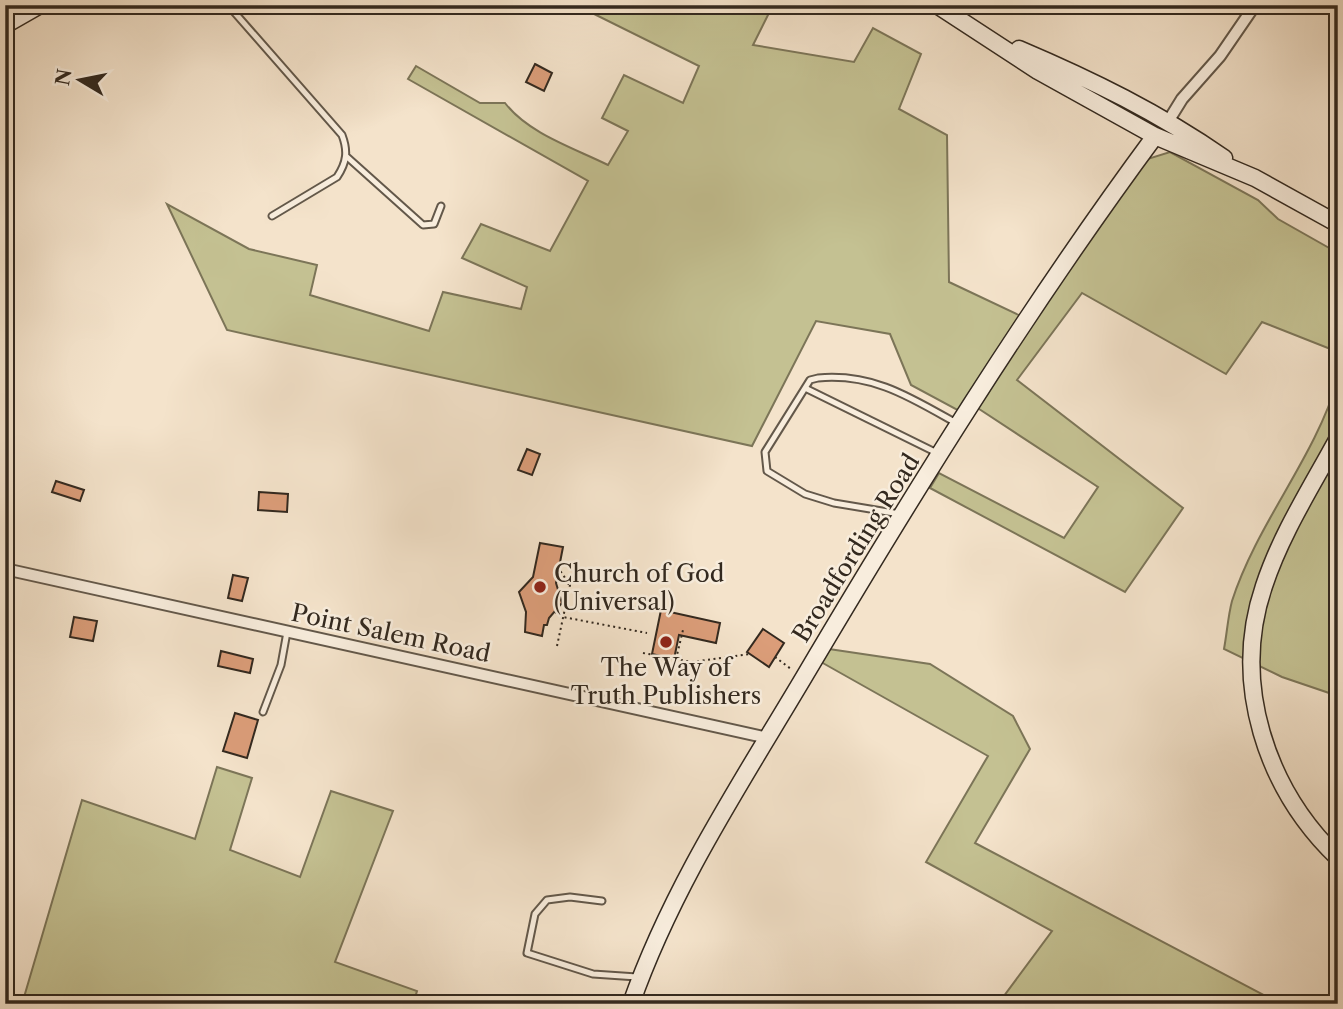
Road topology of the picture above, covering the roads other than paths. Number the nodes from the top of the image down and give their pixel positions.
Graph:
1 (40, 5) edge
2 (228, 5) edge
3 (937, 5) edge
4 (1255, 5) edge
5 (5, 25) edge
6 (988, 36) junction
7 (1088, 79) junction
8 (1169, 120) junction
9 (1155, 136) junction
10 (1218, 153) junction
11 (346, 156) junction
12 (1255, 178) junction
13 (441, 206) dead end
14 (272, 216) dead end
15 (1338, 223) edge
16 (805, 388) junction
17 (959, 425) junction
18 (1338, 439) edge
19 (940, 455) junction
20 (903, 514) junction
21 (5, 569) edge
22 (287, 632) junction
23 (263, 712) dead end
24 (768, 738) junction
25 (1338, 858) edge
26 (602, 901) dead end
27 (640, 977) junction
28 (631, 1004) edge

1 - 5 street
2 - 11 lane
3 - 6 street
4 - 8 street
6 - 7 street
6 - 9 street
7 - 8 street
7 - 9 street
8 - 10 street
9 - 10 street
9 - 12 street
9 - 17 street, Broadfording Road
10 - 12 street
11 - 13 lane
11 - 14 lane
12 - 15 street
16 - 17 lane
16 - 19 lane
16 - 20 lane
17 - 19 street, Broadfording Road
18 - 25 street
19 - 20 street, Broadfording Road
20 - 24 street, Broadfording Road
21 - 22 street, Point Salem Road
22 - 23 lane
22 - 24 street, Point Salem Road
24 - 27 street, Broadfording Road
26 - 27 lane
27 - 28 street, Broadfording Road

